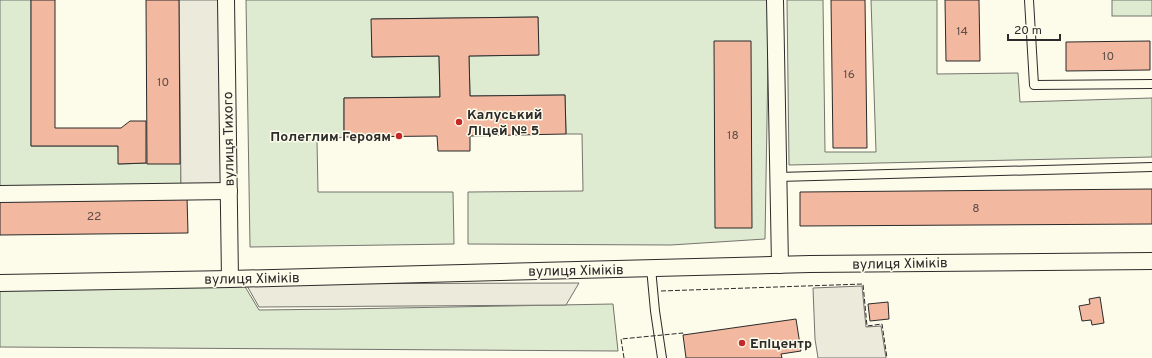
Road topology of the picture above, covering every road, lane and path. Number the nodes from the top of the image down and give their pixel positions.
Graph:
1 (226, 0) edge
2 (775, 0) edge
3 (1029, 0) edge
4 (1152, 84) edge
5 (1152, 167) edge
6 (778, 177) junction
7 (229, 191) junction
8 (0, 194) edge
9 (1152, 261) edge
10 (780, 265) junction
11 (651, 268) junction
12 (230, 279) junction
13 (0, 283) edge
14 (662, 358) edge

1 - 7 street, вулиця Тихого
2 - 6 street
3 - 4 lane
5 - 6 lane
6 - 10 street
7 - 8 street
7 - 12 street, вулиця Тихого
9 - 10 street, вулиця Хіміків
10 - 11 street, вулиця Хіміків
11 - 12 street, вулиця Хіміків
11 - 14 lane
12 - 13 street, вулиця Хіміків

